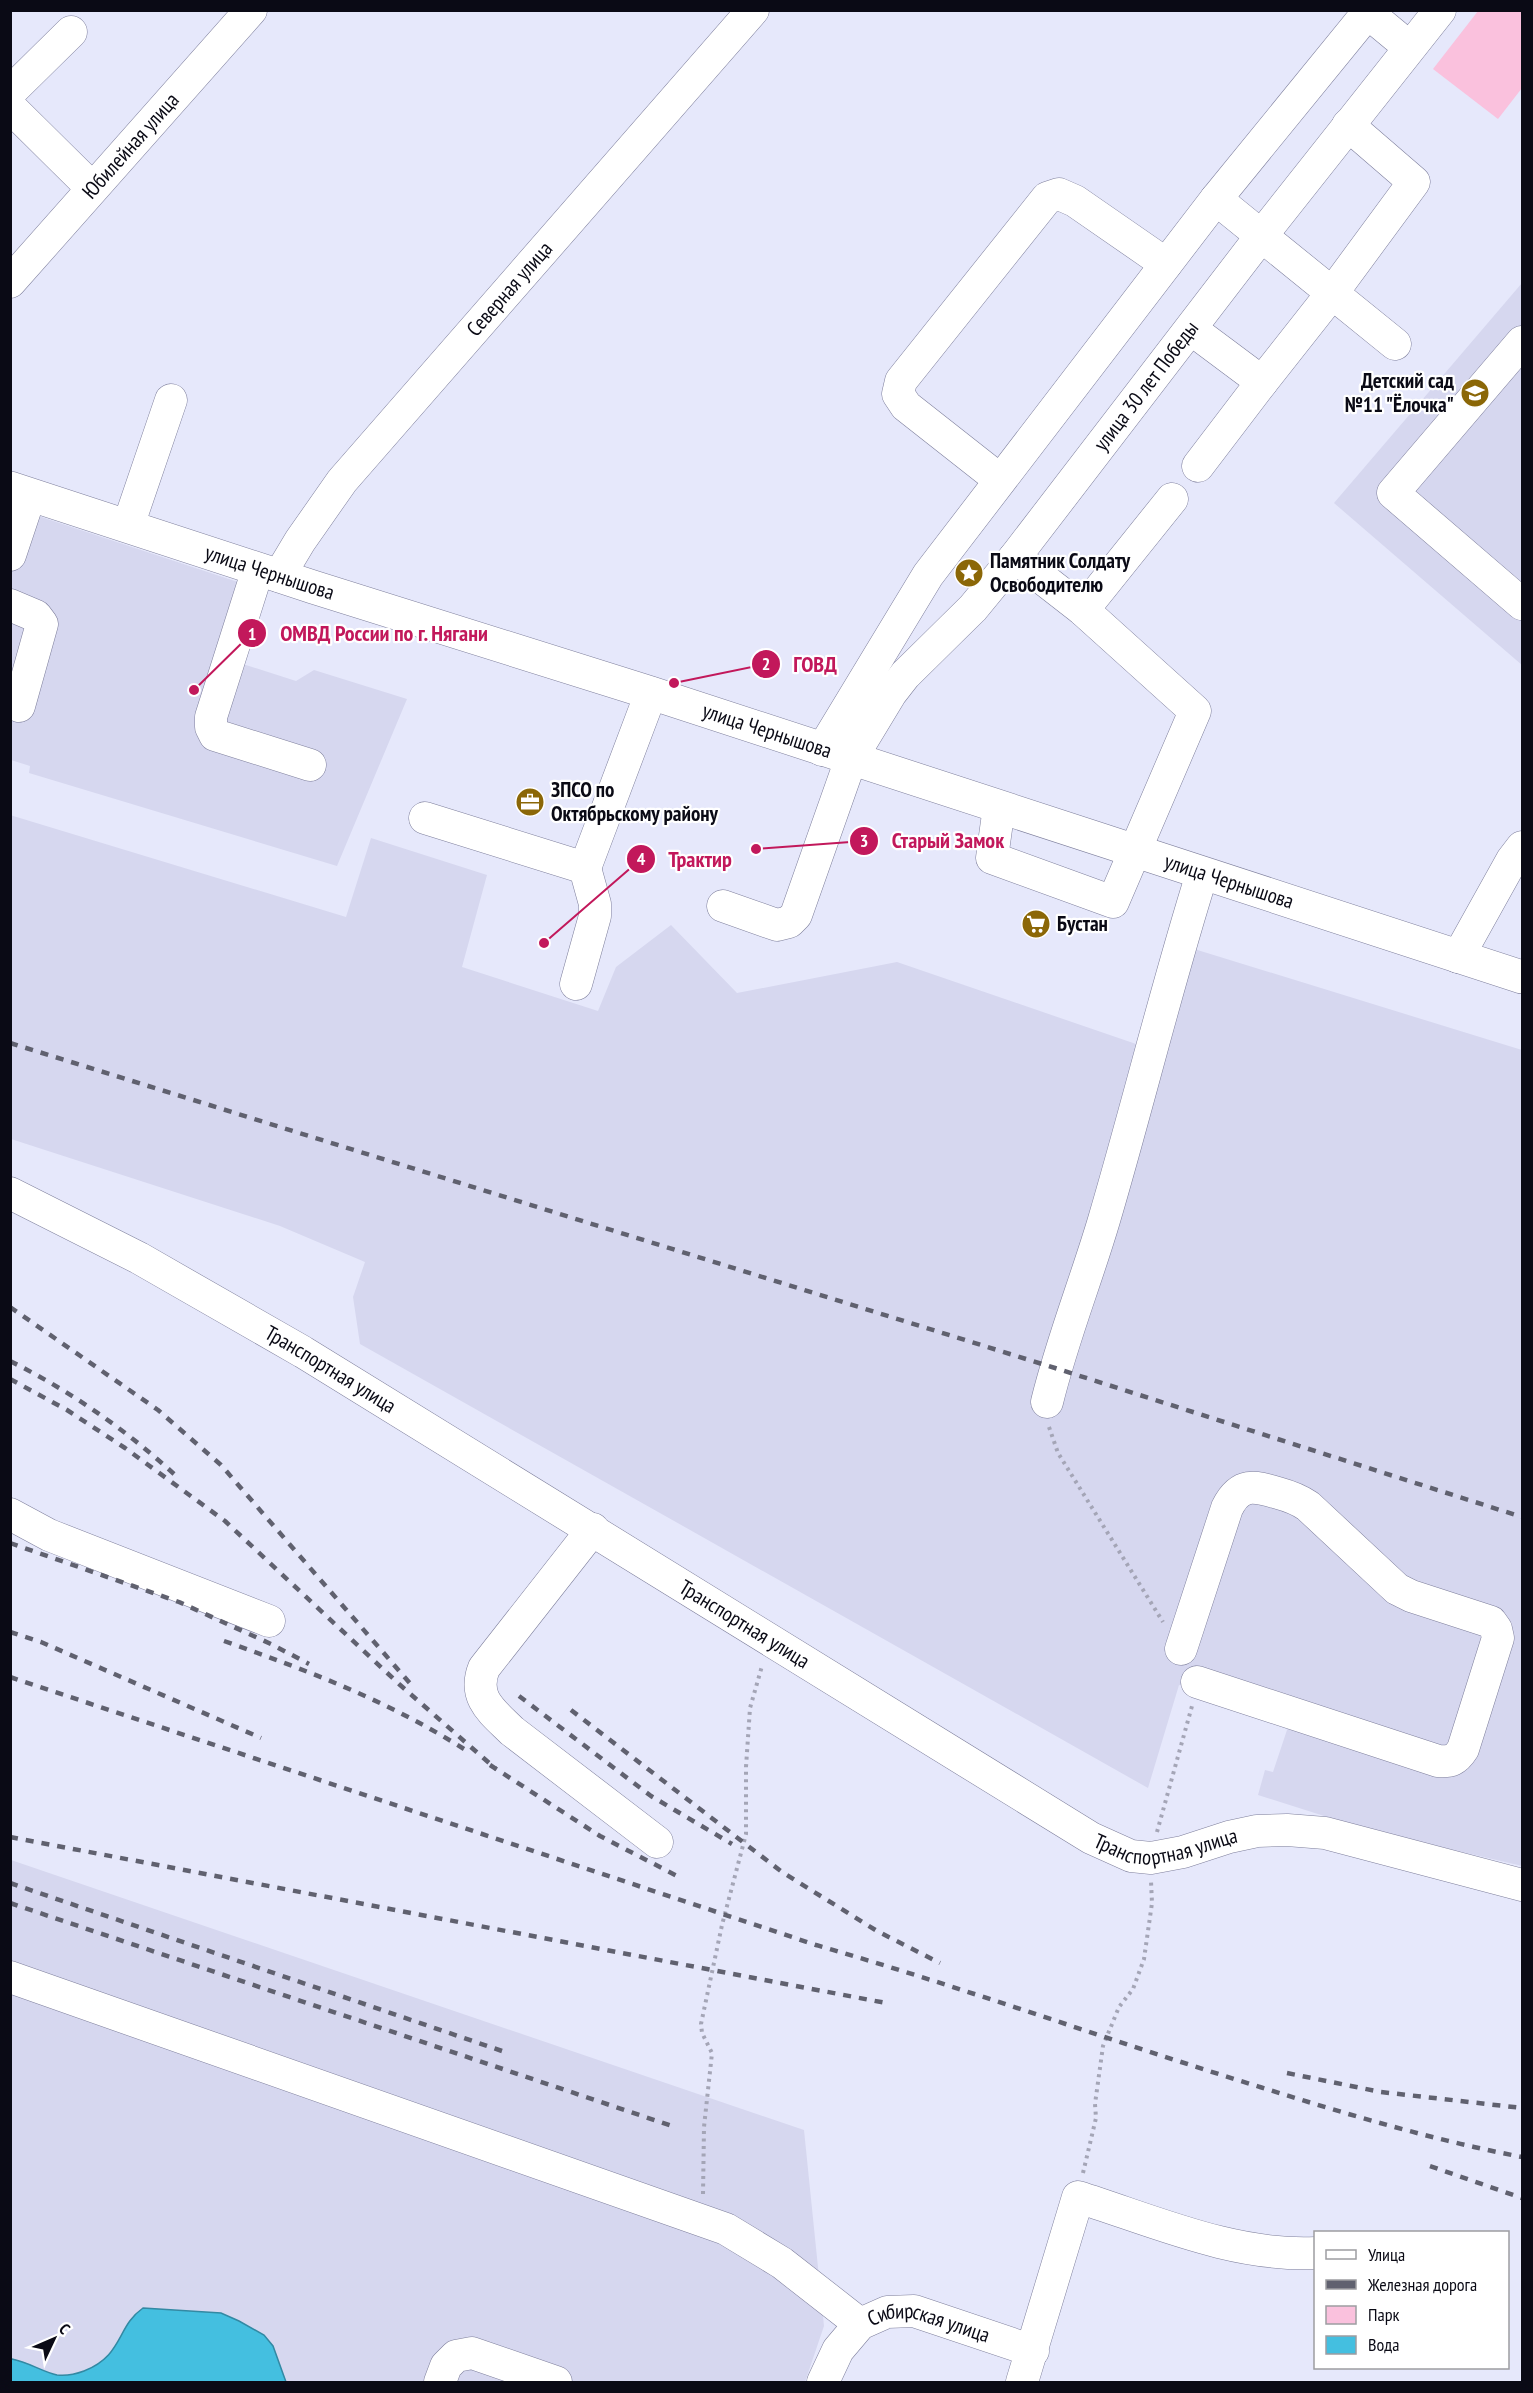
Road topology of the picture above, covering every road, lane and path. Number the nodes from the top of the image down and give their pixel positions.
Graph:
1 (251, 10) edge
2 (753, 10) edge
3 (1440, 10) edge
4 (1369, 12) edge
5 (71, 32) dead end
6 (1409, 47) junction
7 (10, 92) edge
8 (10, 106) edge
9 (1348, 126) junction
10 (92, 188) junction
11 (1216, 199) junction
12 (1262, 235) junction
13 (1166, 264) junction
14 (10, 282) edge
15 (1333, 292) junction
16 (1191, 329) junction
17 (1522, 342) edge
18 (1395, 344) dead end
19 (1262, 382) junction
20 (171, 400) dead end
21 (1198, 466) dead end
22 (1000, 480) junction
23 (20, 491) edge
24 (1172, 499) dead end
25 (128, 526) junction
26 (10, 555) edge
27 (1015, 557) junction
28 (269, 573) junction
29 (928, 575) junction
30 (1522, 604) edge
31 (10, 605) edge
32 (973, 608) junction
33 (1083, 610) junction
34 (651, 693) junction
35 (19, 706) dead end
36 (836, 754) junction
37 (310, 765) dead end
38 (999, 807) junction
39 (425, 818) dead end
40 (1134, 851) junction
41 (1519, 859) edge
42 (585, 868) junction
43 (1202, 874) junction
44 (723, 906) dead end
45 (1458, 957) junction
46 (1522, 977) edge
47 (576, 984) dead end
48 (10, 1193) edge
49 (1047, 1402) joint
50 (10, 1514) edge
51 (593, 1529) junction
52 (269, 1621) dead end
53 (770, 1639) junction
54 (1181, 1649) joint
55 (1197, 1682) joint
56 (657, 1842) dead end
57 (1151, 1858) junction
58 (1522, 1885) edge
59 (10, 1977) edge
60 (1078, 2197) junction
61 (702, 2221) junction
62 (1314, 2253) edge
63 (860, 2324) junction
64 (1033, 2351) junction
65 (440, 2382) edge
66 (555, 2382) edge
67 (823, 2382) edge
68 (1022, 2382) edge

1 - 10 street, Юбилейная улица
2 - 28 street, Северная улица
3 - 6 street, улица 30 лет Победы
4 - 6 street
4 - 11 street
5 - 7 street
6 - 9 street, улица 30 лет Победы
8 - 10 street
9 - 12 street, улица 30 лет Победы
9 - 15 street
10 - 14 street, Юбилейная улица
11 - 12 street
11 - 13 street
12 - 15 street
12 - 16 street, улица 30 лет Победы
13 - 22 street
13 - 22 street
15 - 18 street
15 - 19 street
16 - 19 street
16 - 27 street, улица 30 лет Победы
17 - 30 street
19 - 21 street
20 - 25 street
22 - 29 street
23 - 25 main road, улица Чернышова
23 - 26 street
24 - 33 street
25 - 28 main road, улица Чернышова
27 - 32 street, улица 30 лет Победы
27 - 33 street
28 - 34 main road, улица Чернышова
28 - 37 street, Северная улица
29 - 32 street
29 - 36 street
31 - 35 street
32 - 36 street, улица 30 лет Победы
33 - 40 street
34 - 36 main road, улица Чернышова
34 - 42 street
36 - 38 main road, улица Чернышова
36 - 44 street
38 - 40 main road, улица Чернышова
38 - 40 street
39 - 42 street
40 - 43 main road, улица Чернышова
41 - 45 street
42 - 47 street
43 - 45 main road, улица Чернышова
43 - 49 street
45 - 46 main road, улица Чернышова
48 - 51 street, Транспортная улица
49 - 54 path
50 - 52 street
51 - 53 street, Транспортная улица
51 - 56 street
53 - 57 street, Транспортная улица
53 - 61 path
54 - 55 street
55 - 57 path
57 - 58 street, Транспортная улица
57 - 60 path
59 - 61 street
60 - 62 street
60 - 64 street
61 - 63 street
63 - 64 street, Сибирская улица
63 - 67 street, Сибирская улица
64 - 68 street
65 - 66 street

